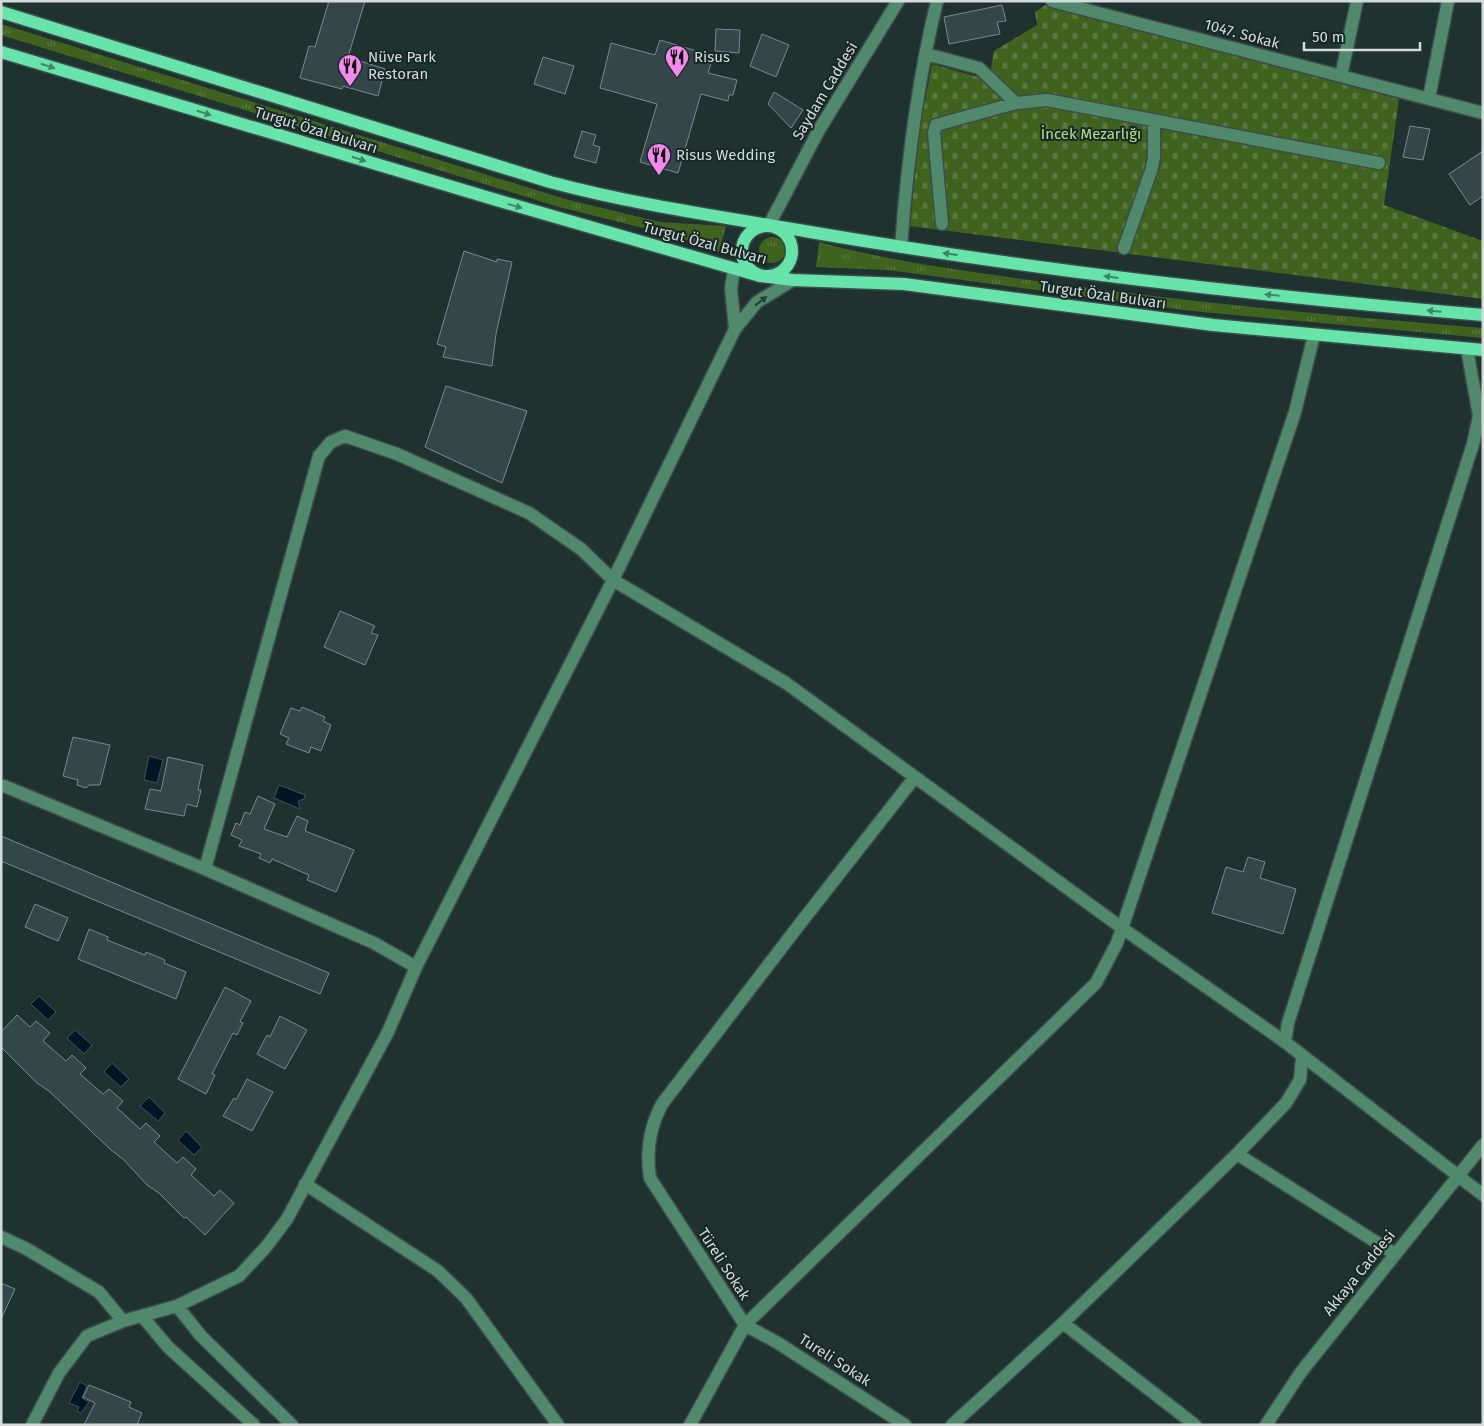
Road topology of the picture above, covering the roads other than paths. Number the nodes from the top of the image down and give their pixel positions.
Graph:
1 (898, 1) edge
2 (937, 1) edge
3 (1052, 1) edge
4 (1356, 1) edge
5 (1448, 1) edge
6 (1082, 5) edge
7 (1, 12) edge
8 (1, 52) edge
9 (926, 54) junction
10 (1341, 76) junction
11 (1429, 98) junction
12 (1016, 103) junction
13 (1483, 112) edge
14 (1154, 121) junction
15 (1379, 163) dead end
16 (942, 224) dead end
17 (769, 225) junction
18 (900, 248) junction
19 (1124, 248) dead end
20 (734, 270) junction
21 (760, 276) junction
22 (793, 280) junction
23 (1483, 315) edge
24 (735, 329) junction
25 (1314, 335) junction
26 (1467, 349) junction
27 (1483, 350) edge
28 (613, 580) junction
29 (915, 777) junction
30 (4, 786) dead end
31 (205, 869) junction
32 (1122, 928) junction
33 (416, 967) junction
34 (1285, 1042) junction
35 (1302, 1058) junction
36 (1483, 1144) edge
37 (1237, 1154) junction
38 (1458, 1177) junction
39 (305, 1184) junction
40 (1483, 1195) edge
41 (1, 1237) edge
42 (1395, 1254) junction
43 (176, 1306) junction
44 (142, 1316) junction
45 (123, 1321) junction
46 (1063, 1323) junction
47 (745, 1325) junction
48 (32, 1425) edge
49 (254, 1425) edge
50 (292, 1425) edge
51 (558, 1425) edge
52 (690, 1425) edge
53 (905, 1425) edge
54 (952, 1425) edge
55 (1195, 1425) edge
56 (1266, 1425) edge

1 - 17 street, Saydam Caddesi
2 - 9 street
3 - 6 street, 1047. Sokak
4 - 10 street
5 - 11 street
6 - 10 street, 1047. Sokak
7 - 17 main road, Turgut Özal Bulvarı
8 -> 20 main road, Turgut Özal Bulvarı
9 - 12 street
9 - 18 street
10 - 11 street, 1047. Sokak
11 - 13 street, 1047. Sokak
12 - 14 street
12 - 16 street
14 - 15 street
14 - 19 street
17 - 18 main road, Turgut Özal Bulvarı
17 - 21 main road
17 - 21 main road
23 -> 18 main road, Turgut Özal Bulvarı
20 - 21 main road, Turgut Özal Bulvarı
20 - 24 street
21 - 22 main road, Turgut Özal Bulvarı
24 -> 22 street
22 - 25 main road, Turgut Özal Bulvarı
24 - 28 street
25 - 26 main road, Turgut Özal Bulvarı
25 - 32 street
26 - 27 main road, Turgut Özal Bulvarı
26 - 34 street
28 - 29 street
28 - 31 street
28 - 33 street
29 - 32 street
29 - 47 street, Türeli Sokak
30 - 31 street
31 - 33 street
32 - 34 street
32 - 47 street
33 - 39 street
34 - 35 street
35 - 37 street
35 - 38 street
36 - 38 street, Akkaya Caddesi
37 - 42 street
37 - 46 street
38 - 40 street
38 - 42 street, Akkaya Caddesi
39 - 43 street
39 - 51 street
41 - 45 street
42 - 56 street, Akkaya Caddesi
43 - 44 street
43 - 50 street
44 - 45 street
44 - 49 street
45 - 48 street
46 - 54 street
46 - 55 street
47 - 52 street
47 - 53 street, Tureli Sokak

